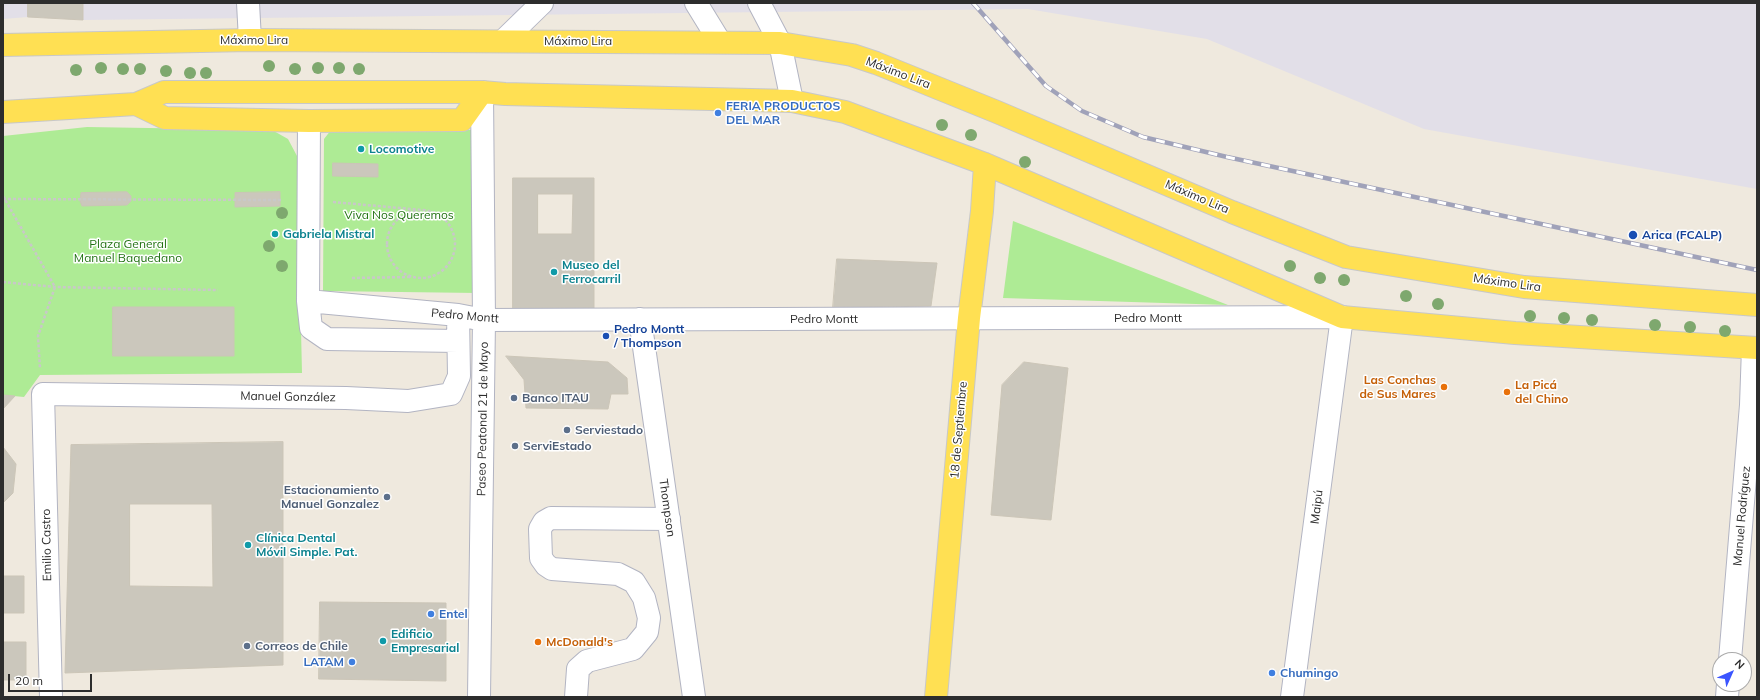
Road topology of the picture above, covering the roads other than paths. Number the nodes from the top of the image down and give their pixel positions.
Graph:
1 (248, 3) edge
2 (542, 3) edge
3 (696, 3) edge
4 (760, 3) edge
5 (250, 40) junction
6 (504, 40) junction
7 (720, 42) junction
8 (780, 43) junction
9 (3, 45) edge
10 (482, 92) junction
11 (792, 101) junction
12 (136, 104) junction
13 (3, 112) edge
14 (309, 121) junction
15 (985, 164) junction
16 (308, 301) junction
17 (1757, 305) edge
18 (458, 315) junction
19 (1342, 317) junction
20 (969, 318) junction
21 (640, 319) junction
22 (484, 320) junction
23 (458, 341) junction
24 (1755, 348) edge
25 (43, 394) joint
26 (669, 520) junction
27 (1731, 652) edge
28 (51, 697) edge
29 (479, 697) edge
30 (576, 697) edge
31 (694, 697) edge
32 (936, 697) edge
33 (1292, 697) edge

1 - 5 street
2 - 6 street
3 - 7 street
4 - 8 street
5 - 6 main road, Máximo Lira
5 - 9 main road, Máximo Lira
6 - 7 main road, Máximo Lira
7 - 8 main road, Máximo Lira
8 - 11 street
8 - 17 main road, Máximo Lira
10 - 11 main road
10 - 12 main road
10 - 14 main road
10 - 22 street, Paseo Peatonal 21 de Mayo
11 - 15 main road
12 - 13 main road
12 - 14 main road
14 - 16 street
15 - 19 main road
15 - 20 main road, 18 de Septiembre
16 - 18 street, Pedro Montt
16 - 23 street
18 - 22 street, Pedro Montt
18 - 23 street, Manuel González
19 - 20 street, Pedro Montt
19 - 24 main road
19 - 33 street, Maipú
20 - 21 street, Pedro Montt
20 - 32 main road, 18 de Septiembre
21 - 22 street, Pedro Montt
21 - 26 street, Thompson
22 - 29 street, Paseo Peatonal 21 de Mayo
23 - 25 street, Manuel González
24 - 27 street, Manuel Rodríguez
25 - 28 street, Emilio Castro
26 - 30 street
26 - 31 street, Thompson

